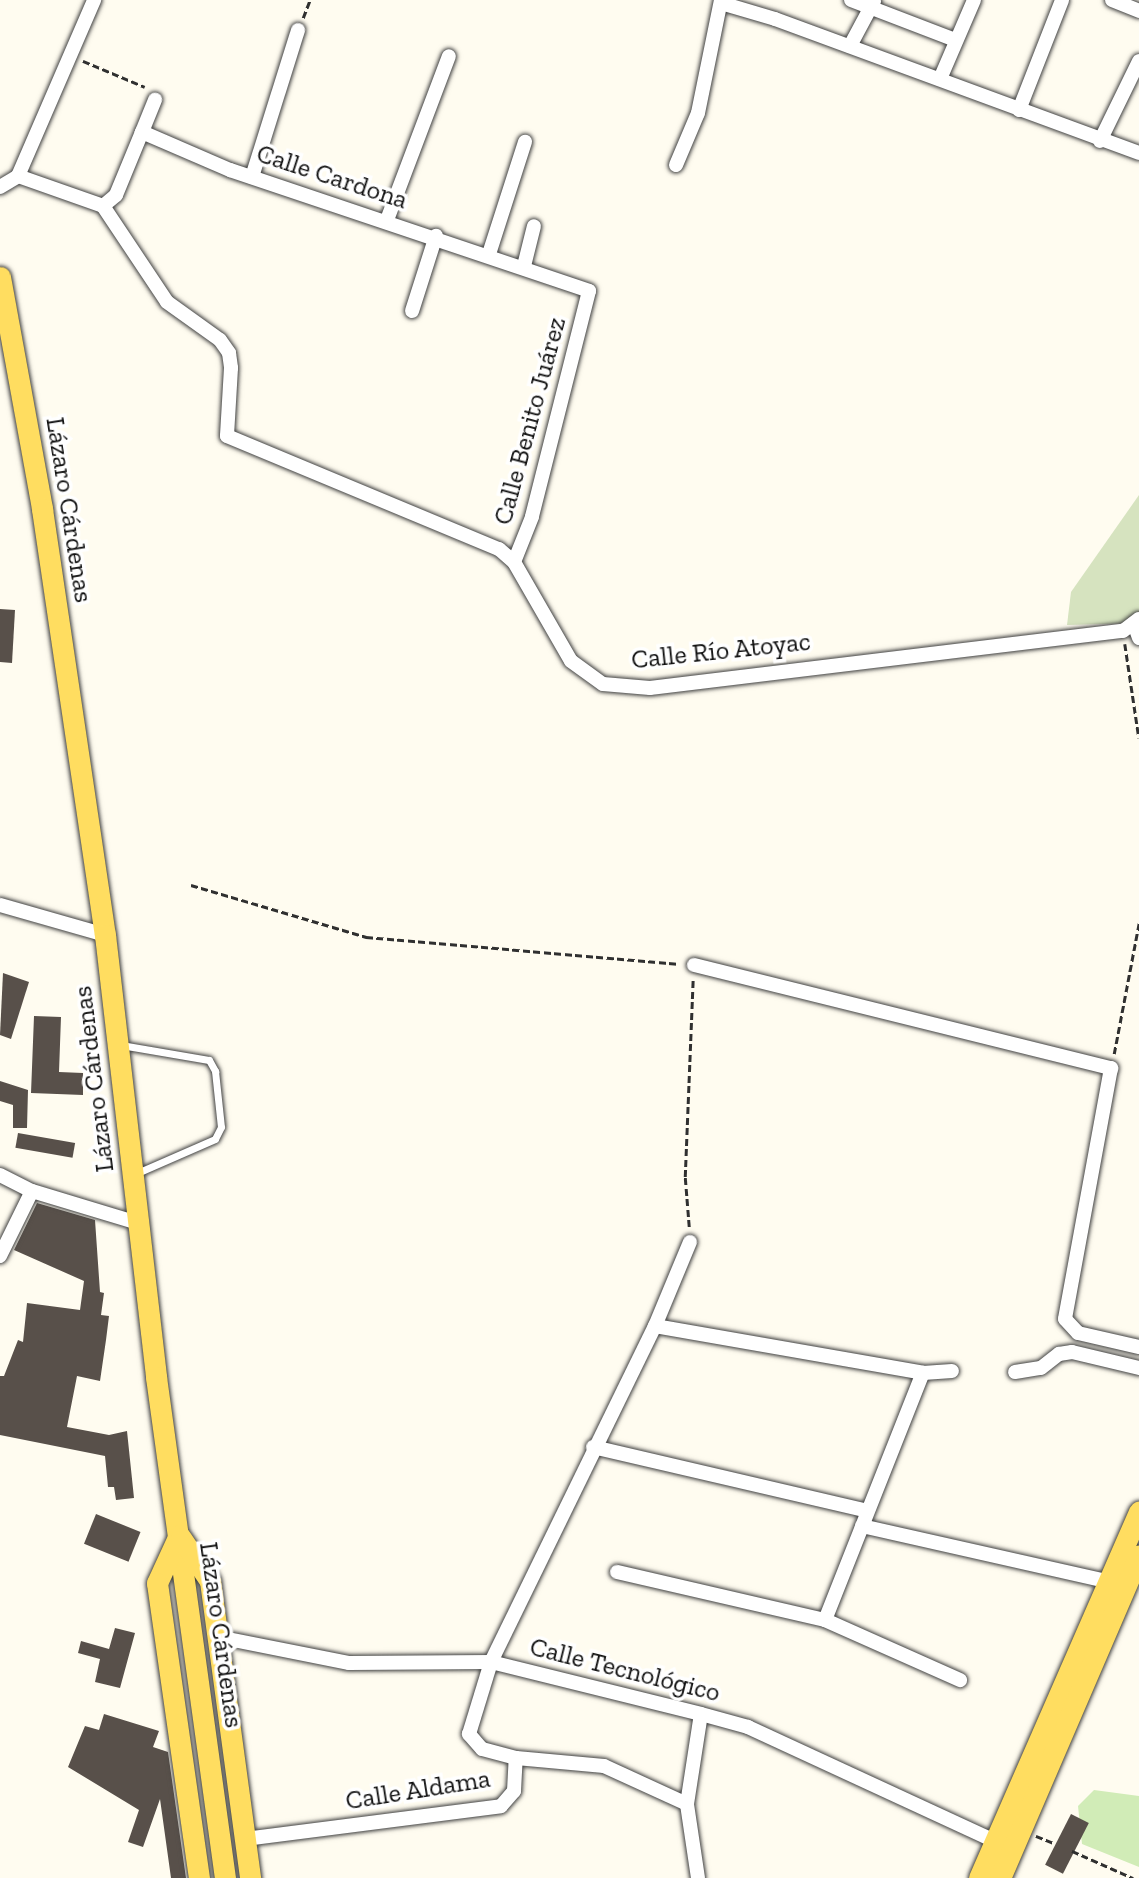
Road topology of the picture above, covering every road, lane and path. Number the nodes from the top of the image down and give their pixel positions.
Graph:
1 (94, 0) edge
2 (851, 0) edge
3 (974, 0) edge
4 (1062, 0) edge
5 (1112, 0) edge
6 (721, 2) edge
7 (873, 4) edge
8 (1139, 11) edge
9 (298, 30) dead end
10 (955, 40) junction
11 (850, 46) junction
12 (71, 56) junction
13 (449, 56) dead end
14 (1139, 61) edge
15 (940, 79) junction
16 (155, 99) joint
17 (1019, 110) junction
18 (142, 132) junction
19 (1100, 141) junction
20 (525, 142) dead end
21 (1139, 153) edge
22 (676, 164) dead end
23 (18, 176) junction
24 (252, 177) junction
25 (0, 187) edge
26 (103, 206) junction
27 (387, 220) junction
28 (534, 226) dead end
29 (436, 236) junction
30 (489, 254) junction
31 (524, 266) junction
32 (0, 283) edge
33 (589, 291) joint
34 (412, 311) dead end
35 (514, 562) junction
36 (1134, 628) edge
37 (1139, 738) edge
38 (191, 885) dead end
39 (0, 905) edge
40 (1139, 923) edge
41 (105, 935) junction
42 (694, 965) junction
43 (118, 1044) junction
44 (1111, 1068) junction
45 (0, 1175) edge
46 (133, 1175) junction
47 (33, 1191) junction
48 (138, 1223) junction
49 (690, 1242) joint
50 (0, 1256) edge
51 (655, 1326) junction
52 (1139, 1347) edge
53 (1139, 1368) edge
54 (951, 1371) dead end
55 (1014, 1372) dead end
56 (923, 1373) junction
57 (593, 1447) junction
58 (867, 1511) junction
59 (1139, 1511) edge
60 (862, 1526) junction
61 (179, 1535) junction
62 (1139, 1556) edge
63 (617, 1572) dead end
64 (1110, 1582) junction
65 (825, 1620) junction
66 (218, 1637) junction
67 (491, 1662) junction
68 (960, 1680) dead end
69 (701, 1714) junction
70 (516, 1758) junction
71 (687, 1804) junction
72 (245, 1839) junction
73 (997, 1842) junction
74 (1072, 1851) dead end
75 (984, 1876) edge
76 (199, 1878) edge
77 (225, 1878) edge
78 (250, 1878) edge
79 (698, 1878) edge
80 (1133, 1878) edge

1 - 12 street
2 - 7 street
3 - 10 street
4 - 17 street
5 - 8 street
6 - 11 street
6 - 22 street
7 - 10 street
7 - 11 street
9 - 24 street
10 - 15 street
11 - 15 street
12 - 16 path
12 - 23 street
13 - 27 street
14 - 19 street
15 - 17 street
16 - 18 street
17 - 19 street
18 - 24 street, Calle Cardona
18 - 26 street
19 - 21 street
20 - 30 street
23 - 25 street
23 - 26 street
24 - 27 street, Calle Cardona
26 - 35 street, Calle Río Atoyac
27 - 29 street, Calle Cardona
28 - 31 street
29 - 30 street, Calle Cardona
29 - 34 street
30 - 31 street, Calle Cardona
31 - 33 street, Calle Cardona
32 - 41 main road, Lázaro Cárdenas
33 - 35 street, Calle Benito Juárez
35 - 36 street, Calle Río Atoyac
36 - 37 path
38 - 42 path
39 - 41 street
40 - 44 path
41 - 43 main road, Lázaro Cárdenas
42 - 44 street
42 - 49 path
43 - 46 main road, Lázaro Cárdenas
43 - 46 lane
44 - 52 street
45 - 47 street
46 - 48 main road, Lázaro Cárdenas
47 - 48 street
47 - 50 street
48 - 61 main road, Lázaro Cárdenas
49 - 51 street
51 - 56 street
51 - 57 street
53 - 55 street
54 - 56 street
56 - 58 street
57 - 58 street
57 - 67 street
58 - 60 street
59 - 64 main road
60 - 64 street
60 - 65 street
61 - 66 main road
61 - 76 main road
61 - 77 main road, Lázaro Cárdenas
62 - 75 main road
63 - 65 street
64 - 73 main road
65 - 68 street
66 - 67 street, Calle Tecnológico
66 - 72 main road
67 - 69 street, Calle Tecnológico
67 - 70 street, Calle Aldama
69 - 71 street
69 - 73 street, Calle Tecnológico
70 - 71 street
70 - 72 street, Calle Aldama
71 - 79 street
72 - 78 main road
73 - 75 main road
74 - 80 path

